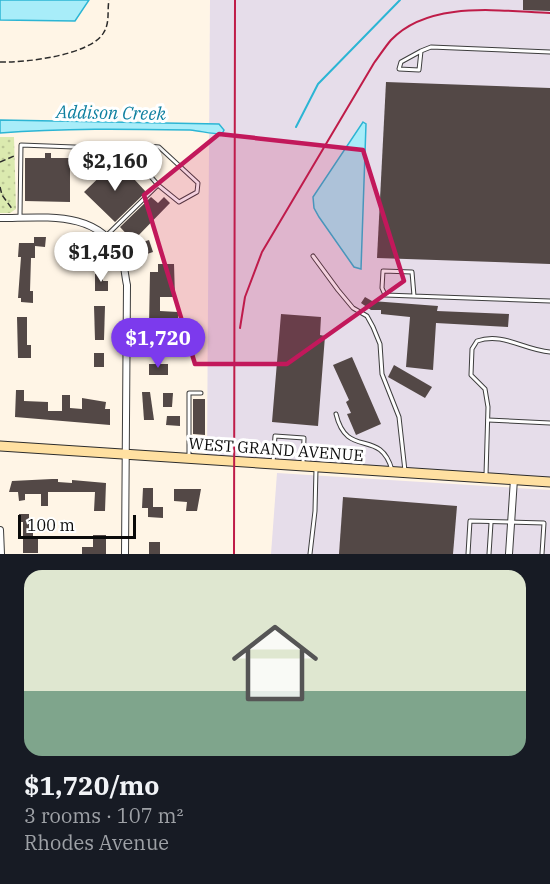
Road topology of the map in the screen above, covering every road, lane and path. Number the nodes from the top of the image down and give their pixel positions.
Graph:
1 (109, 0) edge
2 (421, 51) junction
3 (550, 52) edge
4 (0, 62) edge
5 (127, 149) junction
6 (21, 155) junction
7 (0, 162) edge
8 (158, 185) junction
9 (0, 188) edge
10 (20, 214) junction
11 (0, 218) edge
12 (106, 236) junction
13 (313, 256) dead end
14 (414, 296) junction
15 (550, 301) edge
16 (550, 352) edge
17 (201, 393) dead end
18 (336, 414) dead end
19 (488, 420) junction
20 (550, 423) edge
21 (0, 446) edge
22 (125, 454) junction
23 (189, 459) junction
24 (273, 464) junction
25 (303, 466) junction
26 (316, 467) junction
27 (392, 472) junction
28 (405, 472) junction
29 (486, 477) junction
30 (514, 479) junction
31 (550, 482) edge
32 (491, 522) junction
33 (511, 522) junction
34 (0, 530) edge
35 (1, 554) edge
36 (125, 554) edge
37 (310, 554) edge
38 (468, 554) edge
39 (489, 554) edge
40 (509, 554) edge
41 (542, 554) edge

1 - 4 path
2 - 2 lane
2 - 3 lane
5 - 6 lane
5 - 8 lane
5 - 8 lane
6 - 7 path
6 - 10 lane
8 - 12 lane
9 - 10 path
10 - 11 street
10 - 12 street
12 - 22 street
13 - 28 lane
14 - 14 lane
14 - 15 lane
16 - 19 lane
17 - 23 lane
18 - 27 lane
19 - 20 lane
19 - 29 lane
21 - 22 main road, WEST GRAND AVENUE
22 - 23 main road, WEST GRAND AVENUE
22 - 36 street
23 - 24 main road, WEST GRAND AVENUE
24 - 25 main road, WEST GRAND AVENUE
24 - 25 lane
25 - 26 main road, WEST GRAND AVENUE
26 - 27 main road, WEST GRAND AVENUE
26 - 37 lane
27 - 28 main road, WEST GRAND AVENUE
28 - 29 main road, WEST GRAND AVENUE
29 - 30 main road, WEST GRAND AVENUE
30 - 31 main road, WEST GRAND AVENUE
30 - 33 street
32 - 33 lane
32 - 38 lane
32 - 39 lane
33 - 40 street
33 - 41 lane
34 - 35 street

